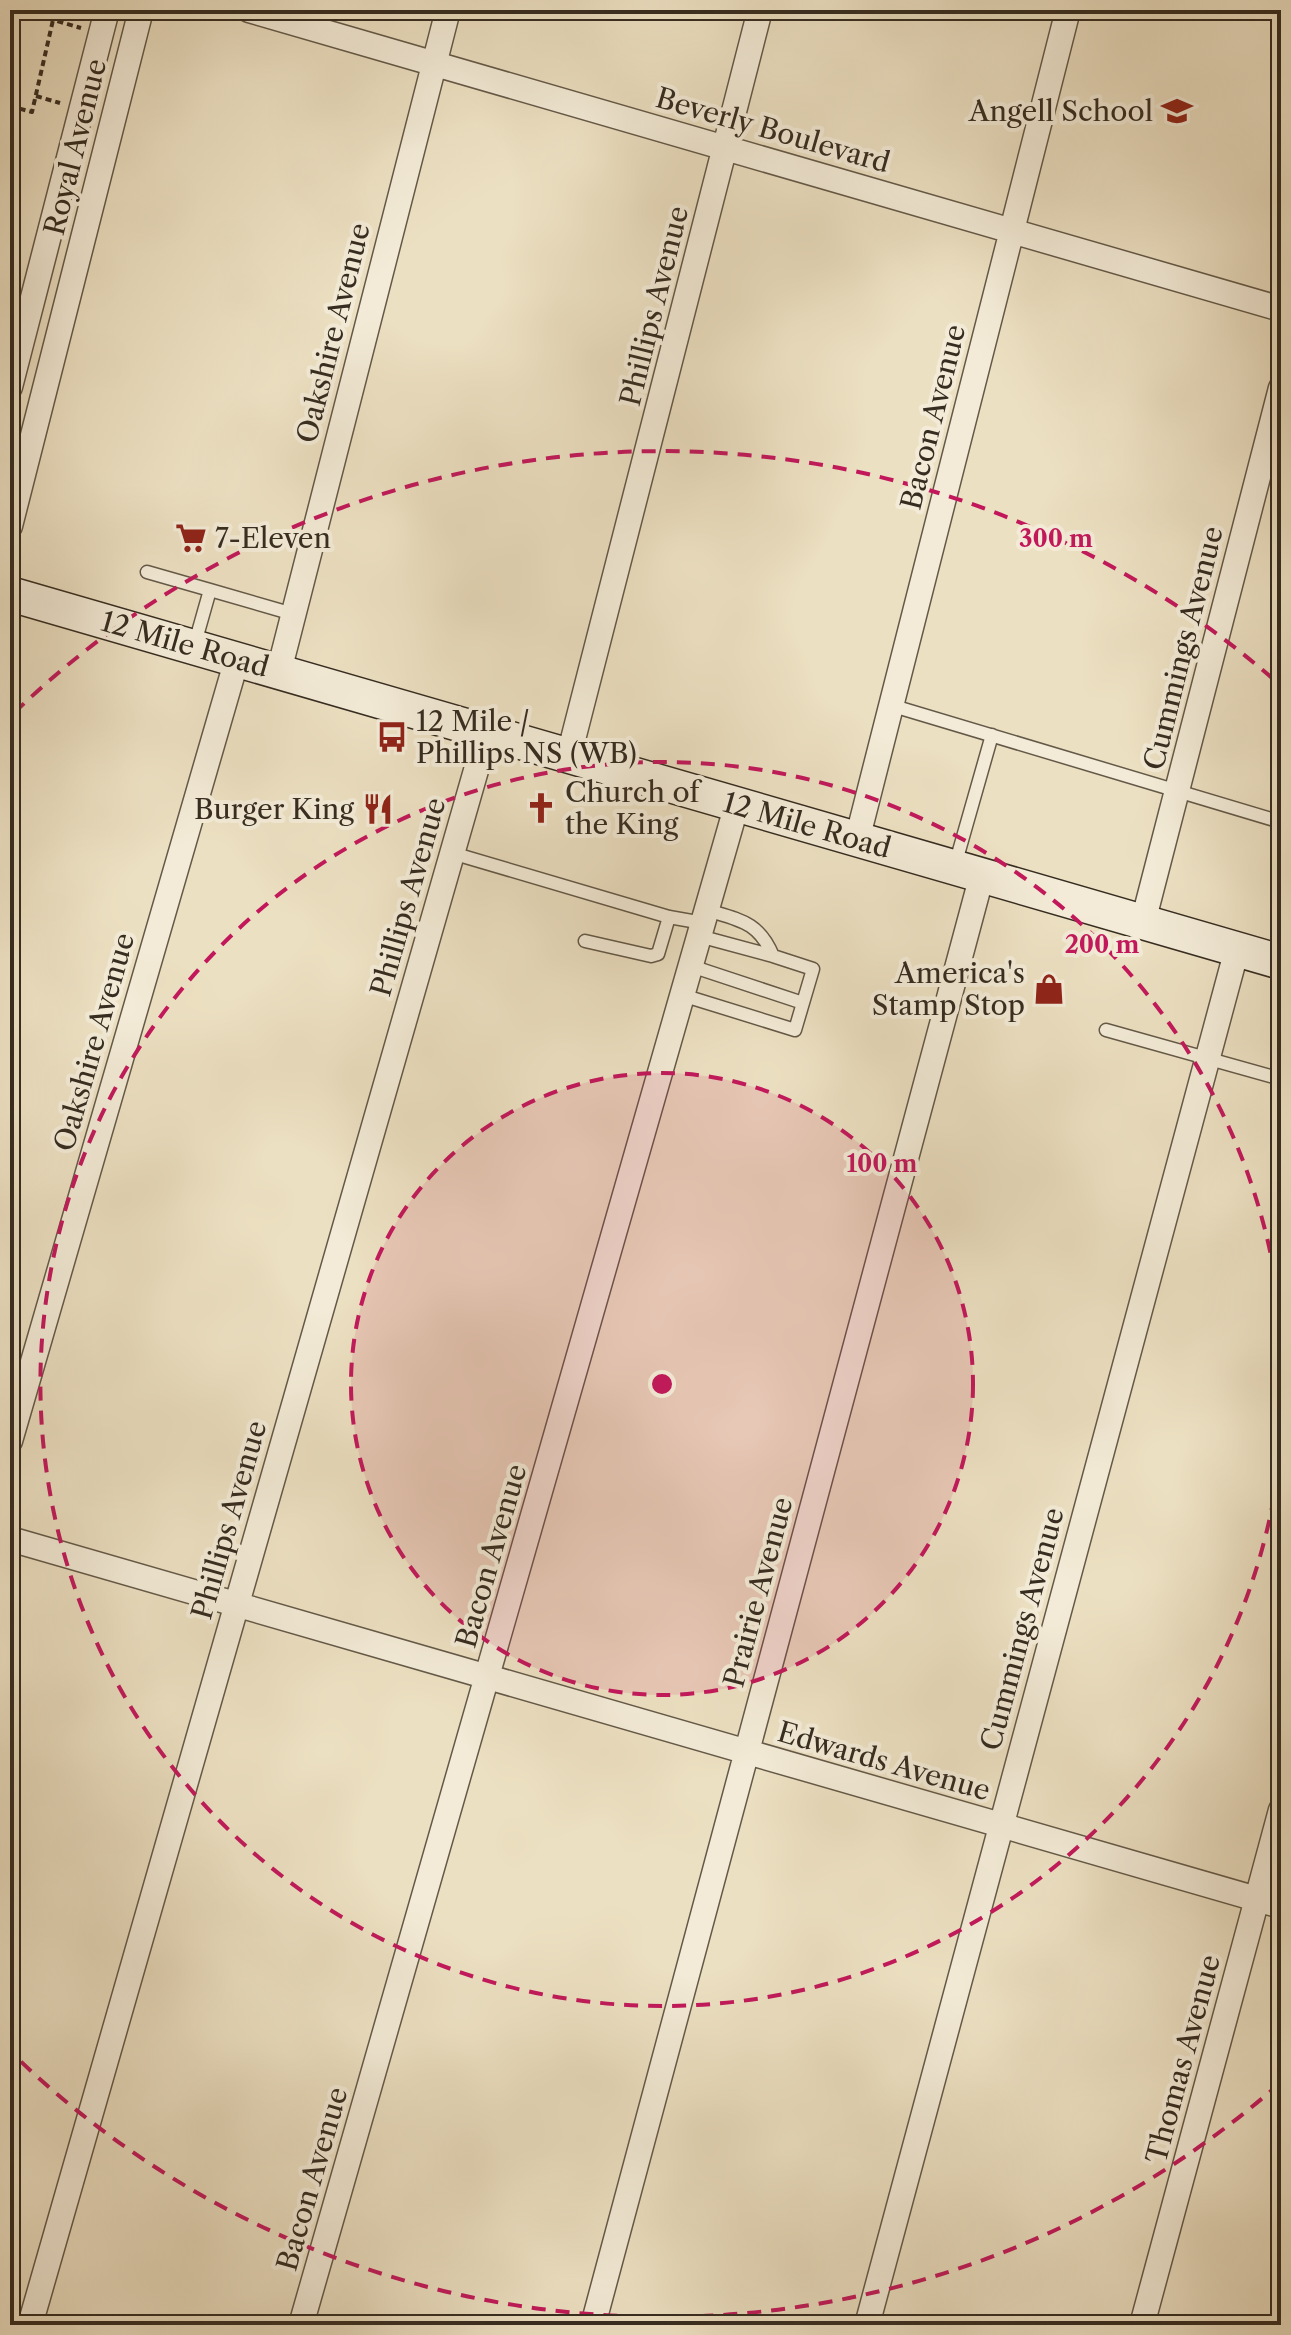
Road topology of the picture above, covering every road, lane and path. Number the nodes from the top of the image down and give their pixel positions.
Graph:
1 (19, 10) edge
2 (107, 10) edge
3 (141, 10) edge
4 (249, 10) edge
5 (448, 10) edge
6 (760, 10) edge
7 (1068, 10) edge
8 (53, 20) junction
9 (83, 29) dead end
10 (434, 64) junction
11 (36, 96) junction
12 (65, 104) dead end
13 (10, 106) edge
14 (725, 147) junction
15 (1012, 230) junction
16 (35, 290) junction
17 (67, 300) junction
18 (1281, 309) edge
19 (10, 387) edge
20 (1281, 388) edge
21 (10, 526) edge
22 (147, 572) dead end
23 (210, 590) junction
24 (10, 594) edge
25 (293, 614) junction
26 (194, 647) junction
27 (237, 659) junction
28 (279, 671) junction
29 (890, 705) junction
30 (487, 732) junction
31 (992, 735) junction
32 (569, 755) junction
33 (1177, 791) junction
34 (737, 804) junction
35 (1281, 822) edge
36 (857, 840) junction
37 (452, 853) junction
38 (968, 872) junction
39 (669, 917) junction
40 (1143, 922) junction
41 (703, 923) junction
42 (585, 941) dead end
43 (1237, 949) junction
44 (773, 956) junction
45 (1281, 962) edge
46 (691, 966) junction
47 (682, 995) junction
48 (803, 1003) junction
49 (1106, 1030) dead end
50 (1209, 1058) junction
51 (1281, 1079) edge
52 (10, 1441) edge
53 (10, 1539) edge
54 (236, 1606) junction
55 (487, 1677) junction
56 (746, 1753) junction
57 (1281, 1810) edge
58 (1001, 1825) junction
59 (1257, 1899) junction
60 (1281, 1906) edge
61 (30, 2325) edge
62 (301, 2325) edge
63 (593, 2325) edge
64 (867, 2325) edge
65 (1142, 2325) edge

1 - 8 path
2 - 16 street, Royal Avenue
3 - 17 street, Royal Avenue
4 - 10 street, Beverly Boulevard
5 - 10 street, Oakshire Avenue
6 - 14 street, Phillips Avenue
7 - 15 street, Bacon Avenue
8 - 9 path
8 - 11 path
10 - 14 street, Beverly Boulevard
10 - 25 street, Oakshire Avenue
11 - 12 path
11 - 13 path
14 - 15 street, Beverly Boulevard
14 - 32 street, Phillips Avenue
15 - 18 street, Beverly Boulevard
15 - 29 street, Bacon Avenue
16 - 17 street
16 - 19 street, Royal Avenue
17 - 21 street, Royal Avenue
20 - 33 street, Cummings Avenue
22 - 23 lane
23 - 25 lane
23 - 26 lane
24 - 26 main road, 12 Mile Road
25 - 28 street, Oakshire Avenue
26 - 27 main road, 12 Mile Road
27 - 28 main road, 12 Mile Road
27 - 52 street, Oakshire Avenue
28 - 30 main road, 12 Mile Road
29 - 31 lane
29 - 36 street, Bacon Avenue
30 - 32 main road, 12 Mile Road
30 - 37 street, Phillips Avenue
31 - 33 lane
31 - 38 lane
32 - 34 main road, 12 Mile Road
33 - 35 lane
33 - 40 street, Cummings Avenue
34 - 36 main road, 12 Mile Road
34 - 41 street, Bacon Avenue
36 - 38 main road, 12 Mile Road
37 - 39 lane
37 - 54 street, Phillips Avenue
38 - 40 main road, 12 Mile Road
38 - 56 street, Prairie Avenue
39 - 41 lane
39 - 42 lane
40 - 43 main road, 12 Mile Road
41 - 44 lane
41 - 44 lane
41 - 46 street, Bacon Avenue
43 - 45 main road, 12 Mile Road
43 - 50 street, Cummings Avenue
44 - 48 lane
46 - 47 street, Bacon Avenue
46 - 48 lane
47 - 48 lane
47 - 55 street, Bacon Avenue
49 - 50 lane
50 - 51 lane
50 - 58 street, Cummings Avenue
53 - 54 street, Edwards Avenue
54 - 55 street, Edwards Avenue
54 - 61 street, Phillips Avenue
55 - 56 street, Edwards Avenue
55 - 62 street, Bacon Avenue
56 - 58 street, Edwards Avenue
56 - 63 street, Prairie Avenue
57 - 59 street, Thomas Avenue
58 - 59 street, Edwards Avenue
58 - 64 street, Cummings Avenue
59 - 60 street, Edwards Avenue
59 - 65 street, Thomas Avenue

